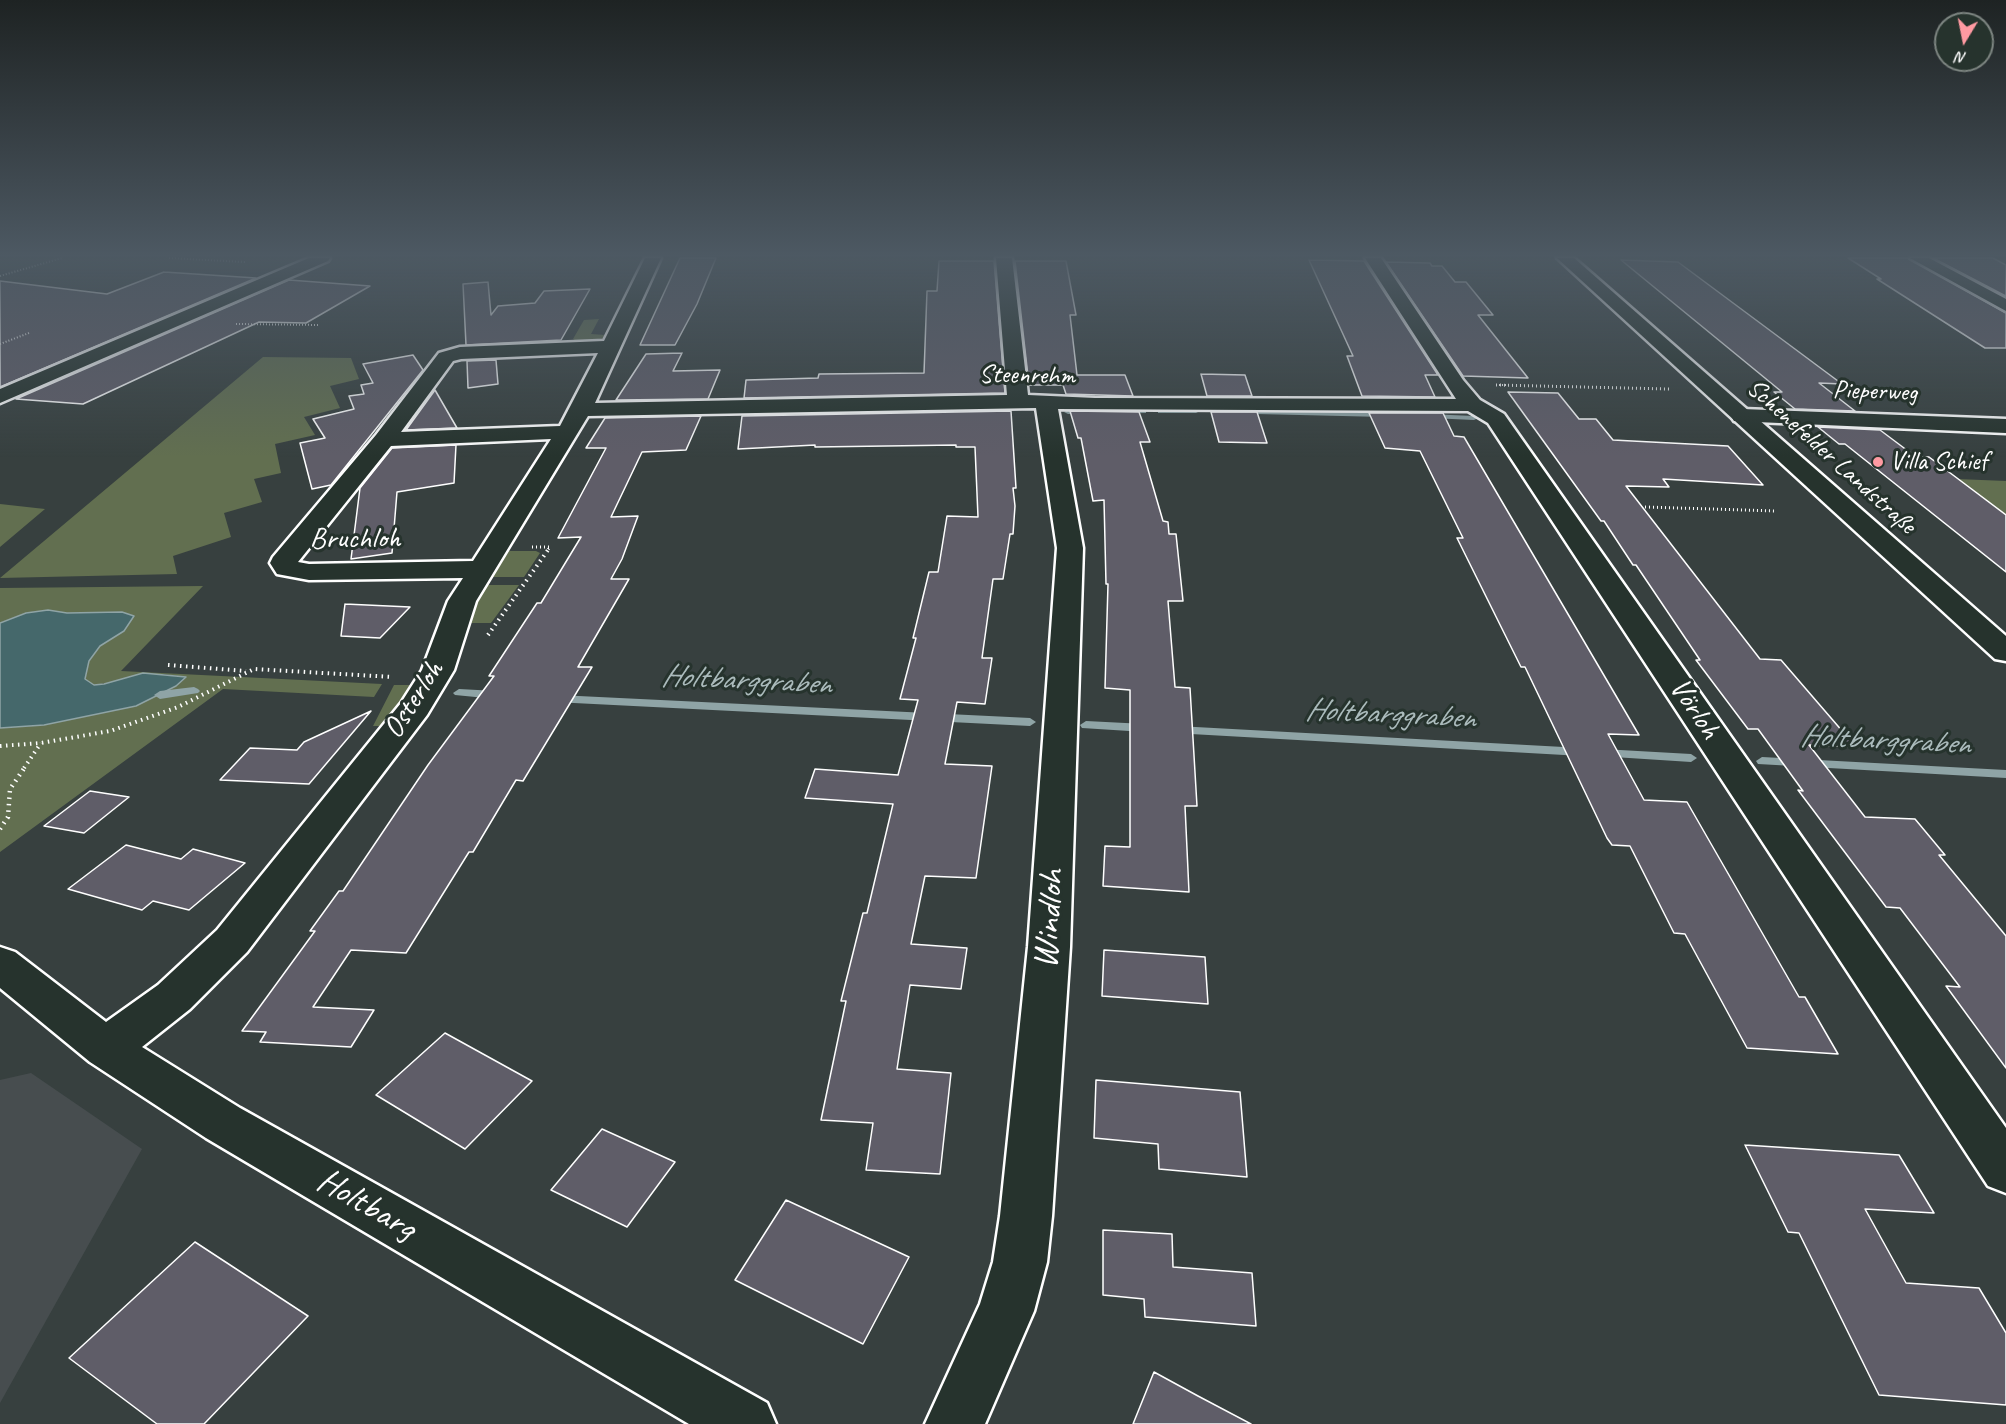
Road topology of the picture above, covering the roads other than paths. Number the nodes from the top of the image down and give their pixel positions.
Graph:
1 (169, 324) edge
2 (620, 324) edge
3 (1011, 324) edge
4 (1416, 324) edge
5 (1639, 324) edge
6 (609, 347) junction
7 (1480, 395) junction
8 (0, 397) edge
9 (1018, 401) junction
10 (1046, 402) junction
11 (1742, 416) junction
12 (573, 421) junction
13 (2006, 426) edge
14 (384, 440) junction
15 (481, 569) junction
16 (2006, 652) edge
17 (7, 981) edge
18 (106, 1048) junction
19 (2006, 1170) edge
20 (746, 1424) edge
21 (955, 1424) edge

1 - 8 street
2 - 6 street, Osterloh
3 - 9 street
4 - 7 street, Vörloh
5 - 11 street, Schenefelder Landstraße
6 - 12 street, Osterloh
6 - 14 street, Bruchloh
7 - 10 street, Steenrehm
7 - 19 street, Vörloh
9 - 10 street, Steenrehm
9 - 12 street, Steenrehm
10 - 21 street, Windloh
11 - 13 street, Pieperweg
11 - 16 street, Schenefelder Landstraße
12 - 14 street
12 - 15 street, Osterloh
14 - 15 street, Bruchloh
15 - 18 street, Osterloh
17 - 18 street, Holtbarg
18 - 20 street, Holtbarg

